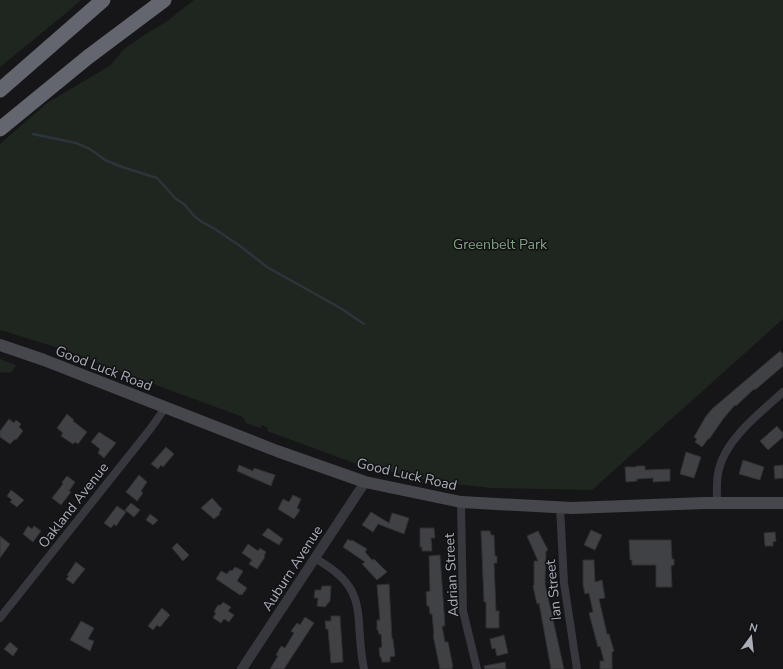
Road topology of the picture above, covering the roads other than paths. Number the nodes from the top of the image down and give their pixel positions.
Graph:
1 (103, 0) edge
2 (164, 0) edge
3 (0, 90) edge
4 (0, 129) edge
5 (0, 345) edge
6 (783, 392) edge
7 (165, 408) junction
8 (365, 482) junction
9 (461, 502) junction
10 (717, 503) junction
11 (783, 503) edge
12 (560, 507) junction
13 (316, 559) junction
14 (0, 618) edge
15 (242, 669) edge
16 (364, 669) edge
17 (477, 669) edge
18 (577, 669) edge

1 - 3 highway
2 - 4 highway
5 - 7 main road, Good Luck Road
6 - 10 street
7 - 8 main road, Good Luck Road
7 - 14 street, Oakland Avenue
8 - 9 main road, Good Luck Road
8 - 13 street, Auburn Avenue
9 - 12 main road, Good Luck Road
9 - 17 street, Adrian Street
10 - 11 main road, Good Luck Road
10 - 12 main road, Good Luck Road
12 - 18 street, Ian Street
13 - 15 street, Auburn Avenue
13 - 16 street

